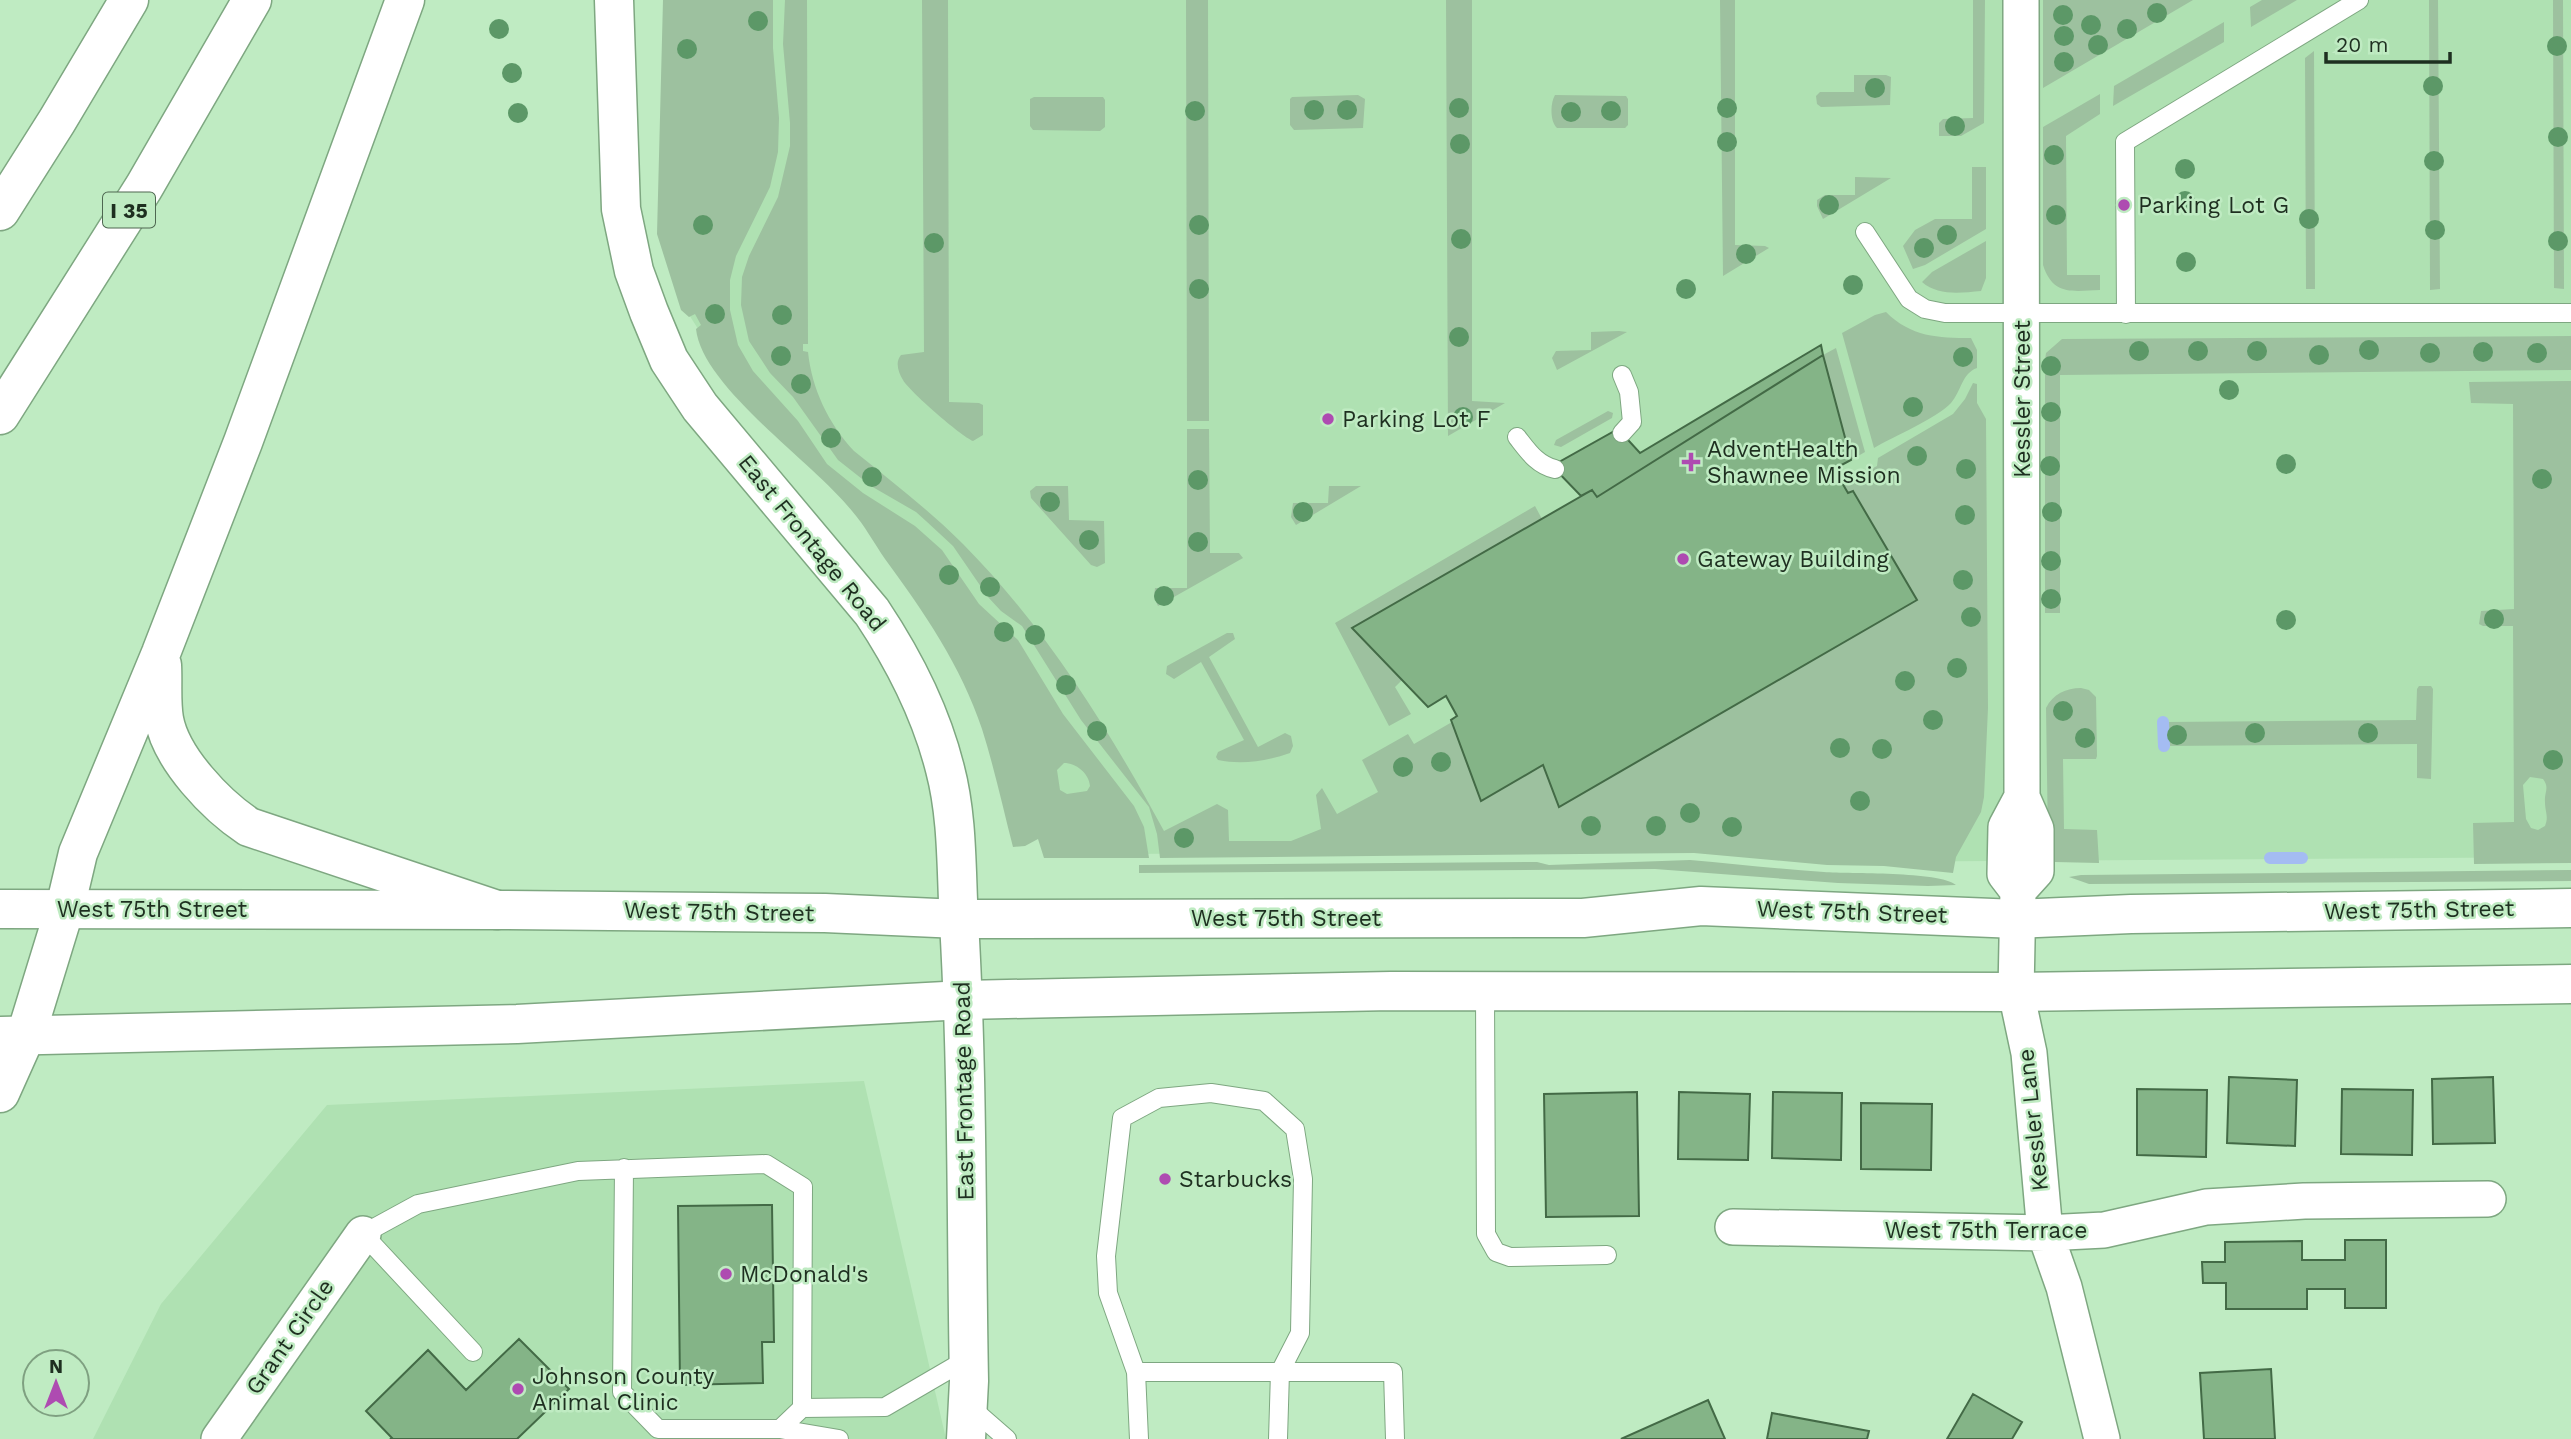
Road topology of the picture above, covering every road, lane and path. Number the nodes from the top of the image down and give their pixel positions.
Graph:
1 (130, 0) edge
2 (252, 0) edge
3 (405, 0) edge
4 (614, 0) edge
5 (2021, 0) edge
6 (2359, 0) edge
7 (0, 211) edge
8 (1865, 232) dead end
9 (2571, 313) edge
10 (2022, 314) junction
11 (2126, 314) junction
12 (1622, 375) dead end
13 (0, 415) edge
14 (1622, 433) dead end
15 (1517, 437) dead end
16 (1555, 468) dead end
17 (161, 653) junction
18 (2018, 905) junction
19 (65, 908) junction
20 (2571, 908) edge
21 (0, 909) edge
22 (498, 910) junction
23 (959, 919) junction
24 (2571, 984) edge
25 (1485, 991) junction
26 (2016, 992) junction
27 (964, 1000) junction
28 (13, 1035) edge
29 (0, 1093) edge
30 (624, 1168) junction
31 (2487, 1199) dead end
32 (1733, 1227) dead end
33 (2045, 1233) junction
34 (363, 1234) junction
35 (1607, 1255) dead end
36 (473, 1352) dead end
37 (969, 1358) junction
38 (1136, 1372) junction
39 (1280, 1372) junction
40 (802, 1408) junction
41 (967, 1422) edge
42 (780, 1429) junction
43 (219, 1439) edge
44 (839, 1439) edge
45 (1007, 1439) edge
46 (1139, 1439) edge
47 (1278, 1439) edge
48 (1395, 1439) edge
49 (2102, 1439) edge

1 - 7 main road
2 - 13 main road, I 35
3 - 17 main road
4 - 23 main road, East Frontage Road
5 - 10 street, Kessler Street
6 - 11 lane
8 - 10 lane
9 - 11 lane
10 - 11 lane
10 - 18 street, Kessler Street
12 - 14 lane
15 - 16 lane
17 - 19 main road
17 - 22 main road
18 - 20 main road, West 75th Street
18 - 23 main road, West 75th Street
18 - 26 street, Kessler Lane
19 - 21 main road, West 75th Street
19 - 22 main road, West 75th Street
19 - 28 main road
22 - 23 main road, West 75th Street
23 - 27 main road, East Frontage Road
24 - 26 main road
25 - 26 main road
25 - 27 main road
25 - 35 lane
26 - 33 street, Kessler Lane
27 - 28 main road
27 - 37 main road, East Frontage Road
28 - 29 main road
30 - 34 lane
30 - 40 lane
30 - 42 lane
31 - 33 street, West 75th Terrace
32 - 33 street, West 75th Terrace
33 - 49 street, Kessler Lane
34 - 36 lane
34 - 43 street, Grant Circle
37 - 40 lane
37 - 41 main road, East Frontage Road
38 - 39 lane
38 - 39 lane
38 - 46 lane
39 - 47 lane
39 - 48 lane
40 - 42 lane
41 - 45 lane
42 - 44 lane

